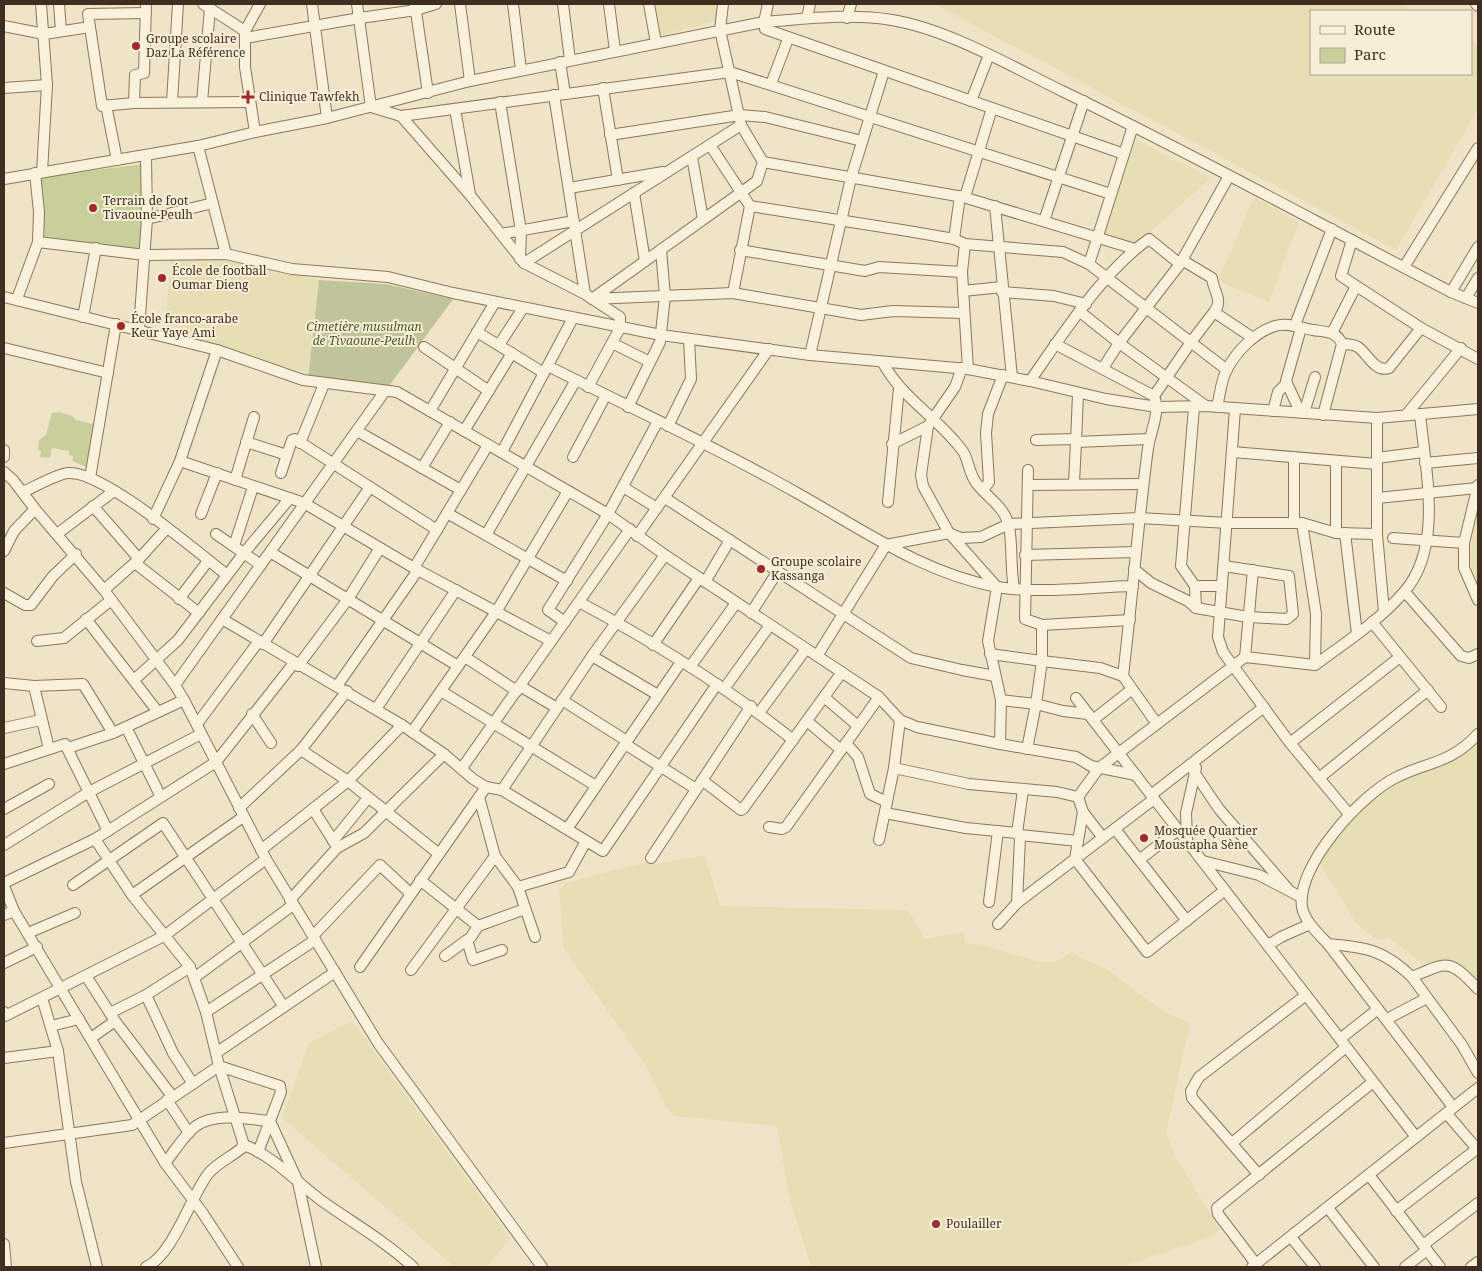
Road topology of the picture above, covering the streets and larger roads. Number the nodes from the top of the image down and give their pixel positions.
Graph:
1 (41, 4) edge
2 (59, 4) edge
3 (178, 4) edge
4 (260, 4) edge
5 (312, 4) edge
6 (357, 4) edge
7 (436, 4) edge
8 (460, 4) edge
9 (513, 4) edge
10 (563, 4) edge
11 (609, 4) edge
12 (649, 4) edge
13 (723, 4) edge
14 (768, 4) edge
15 (810, 4) edge
16 (851, 4) edge
17 (207, 6) edge
18 (416, 7) edge
19 (146, 8) edge
20 (360, 18) junction
21 (807, 18) junction
22 (847, 18) junction
23 (764, 22) junction
24 (315, 25) junction
25 (4, 26) edge
26 (90, 27) junction
27 (720, 30) junction
28 (61, 32) junction
29 (44, 34) junction
30 (245, 34) junction
31 (788, 39) junction
32 (656, 43) junction
33 (615, 51) junction
34 (989, 55) junction
35 (565, 61) junction
36 (521, 70) junction
37 (884, 71) junction
38 (730, 72) junction
39 (470, 81) junction
40 (771, 84) junction
41 (47, 85) junction
42 (4, 88) edge
43 (603, 88) junction
44 (428, 93) junction
45 (565, 94) junction
46 (554, 95) junction
47 (971, 101) junction
48 (1084, 101) junction
49 (134, 102) junction
50 (172, 102) junction
51 (202, 102) junction
52 (250, 102) junction
53 (500, 102) junction
54 (106, 105) junction
55 (371, 107) junction
56 (992, 108) junction
57 (455, 109) junction
58 (401, 116) junction
59 (870, 116) junction
60 (327, 118) junction
61 (741, 120) junction
62 (1133, 126) junction
63 (255, 132) junction
64 (610, 135) junction
65 (1071, 136) junction
66 (862, 141) junction
67 (710, 145) junction
68 (198, 146) junction
69 (1478, 148) edge
70 (979, 152) junction
71 (1124, 154) junction
72 (146, 156) junction
73 (692, 157) junction
74 (117, 160) junction
75 (763, 162) junction
76 (669, 171) junction
77 (38, 173) junction
78 (1229, 176) junction
79 (1059, 177) junction
80 (851, 178) junction
81 (4, 179) edge
82 (618, 180) junction
83 (568, 188) junction
84 (634, 193) junction
85 (741, 193) junction
86 (1111, 194) junction
87 (470, 195) junction
88 (962, 197) junction
89 (212, 203) junction
90 (750, 206) junction
91 (995, 206) junction
92 (147, 219) junction
93 (704, 219) junction
94 (840, 221) junction
95 (1044, 221) junction
96 (574, 226) junction
97 (1332, 229) junction
98 (521, 231) junction
99 (501, 234) junction
100 (1097, 238) junction
101 (954, 240) junction
102 (1352, 240) junction
103 (38, 242) junction
104 (965, 244) junction
105 (1478, 247) edge
106 (96, 248) junction
107 (998, 248) junction
108 (1134, 249) junction
109 (661, 250) junction
110 (740, 250) junction
111 (226, 254) junction
112 (145, 255) junction
113 (522, 261) junction
114 (645, 261) junction
115 (1181, 262) junction
116 (1089, 264) junction
117 (829, 265) junction
118 (1404, 267) junction
119 (962, 272) junction
120 (1478, 278) edge
121 (1108, 279) junction
122 (1355, 288) junction
123 (1002, 290) junction
124 (963, 291) junction
125 (1451, 292) junction
126 (733, 293) junction
127 (665, 296) junction
128 (4, 297) edge
129 (589, 297) junction
130 (1466, 298) junction
131 (17, 300) junction
132 (495, 302) junction
133 (1478, 303) edge
134 (523, 308) junction
135 (820, 308) junction
136 (1083, 308) junction
137 (1146, 308) junction
138 (1214, 312) junction
139 (963, 313) junction
140 (83, 317) junction
141 (573, 318) junction
142 (116, 324) junction
143 (1298, 327) junction
144 (620, 328) junction
145 (1421, 328) junction
146 (139, 329) junction
147 (477, 332) junction
148 (1332, 333) junction
149 (661, 335) junction
150 (1253, 338) junction
151 (689, 339) junction
152 (1191, 342) junction
153 (612, 343) junction
154 (1055, 344) junction
155 (1118, 344) junction
156 (1342, 344) junction
157 (499, 345) junction
158 (4, 348) edge
159 (424, 348) dead end
160 (1461, 348) junction
161 (769, 349) junction
162 (217, 350) junction
163 (512, 353) junction
164 (810, 355) junction
165 (1478, 359) edge
166 (650, 362) junction
167 (883, 362) junction
168 (454, 368) junction
169 (965, 368) junction
170 (1103, 368) junction
171 (546, 370) junction
172 (1227, 370) junction
173 (108, 372) junction
174 (1008, 376) junction
175 (1315, 377) dead end
176 (1166, 378) junction
177 (576, 380) junction
178 (1030, 381) junction
179 (324, 384) junction
180 (1286, 384) junction
181 (588, 387) junction
182 (899, 388) junction
183 (385, 391) junction
184 (489, 391) junction
185 (1078, 394) junction
186 (606, 395) junction
187 (1154, 396) junction
188 (1206, 406) junction
189 (628, 407) junction
190 (1157, 407) junction
191 (1194, 407) junction
192 (1217, 407) junction
193 (1478, 408) edge
194 (1235, 409) junction
195 (430, 411) junction
196 (1273, 411) junction
197 (1302, 412) junction
198 (1420, 414) junction
199 (1406, 415) junction
200 (1323, 416) junction
201 (254, 417) dead end
202 (1377, 418) junction
203 (658, 421) junction
204 (450, 422) junction
205 (931, 422) junction
206 (668, 426) junction
207 (357, 431) junction
208 (464, 431) junction
209 (1150, 439) junction
210 (1036, 440) dead end
211 (1076, 440) junction
212 (246, 442) junction
213 (300, 443) junction
214 (703, 444) junction
215 (892, 444) junction
216 (488, 445) junction
217 (4, 450) edge
218 (502, 452) junction
219 (1232, 452) junction
220 (287, 455) junction
221 (4, 457) edge
222 (573, 457) dead end
223 (1294, 457) junction
224 (1424, 458) junction
225 (1478, 458) edge
226 (180, 461) junction
227 (1336, 461) junction
228 (1377, 461) junction
229 (333, 464) junction
230 (526, 466) junction
231 (422, 468) junction
232 (1028, 470) dead end
233 (4, 472) edge
234 (217, 473) junction
235 (281, 473) dead end
236 (90, 478) junction
237 (234, 480) junction
238 (1074, 483) junction
239 (1144, 484) junction
240 (1028, 485) junction
241 (1478, 486) edge
242 (253, 487) junction
243 (370, 487) junction
244 (623, 487) junction
245 (461, 490) junction
246 (983, 490) junction
247 (114, 491) junction
248 (568, 491) junction
249 (23, 492) junction
250 (1428, 493) junction
251 (290, 498) junction
252 (665, 498) junction
253 (1377, 498) junction
254 (304, 502) junction
255 (888, 502) dead end
256 (93, 506) junction
257 (658, 508) junction
258 (35, 509) junction
259 (447, 513) junction
260 (201, 514) dead end
261 (608, 514) junction
262 (1139, 518) junction
263 (153, 519) junction
264 (1183, 521) junction
265 (1026, 522) junction
266 (1228, 523) junction
267 (1298, 523) junction
268 (1009, 524) junction
269 (343, 525) junction
270 (167, 528) junction
271 (437, 530) junction
272 (634, 533) junction
273 (949, 533) junction
274 (1340, 533) junction
275 (57, 534) junction
276 (216, 534) dead end
277 (1377, 534) junction
278 (486, 535) junction
279 (1393, 538) dead end
280 (730, 540) junction
281 (1427, 540) junction
282 (1464, 543) junction
283 (886, 545) junction
284 (234, 546) junction
285 (380, 548) junction
286 (4, 551) edge
287 (270, 552) junction
288 (1136, 552) junction
289 (244, 553) junction
290 (76, 554) junction
291 (1025, 555) junction
292 (664, 556) junction
293 (528, 559) junction
294 (137, 561) junction
295 (208, 561) junction
296 (261, 565) junction
297 (1224, 566) junction
298 (416, 569) junction
299 (1134, 569) junction
300 (1253, 570) junction
301 (778, 571) junction
302 (227, 576) junction
303 (309, 576) junction
304 (702, 580) junction
305 (567, 581) junction
306 (1133, 586) junction
307 (1194, 586) junction
308 (1222, 586) junction
309 (997, 587) junction
310 (1019, 588) junction
311 (104, 590) junction
312 (456, 590) junction
313 (1405, 592) junction
314 (4, 593) edge
315 (179, 599) junction
316 (348, 599) junction
317 (111, 600) junction
318 (1478, 600) edge
319 (579, 602) junction
320 (736, 603) junction
321 (1196, 608) junction
322 (496, 612) junction
323 (751, 612) junction
324 (1220, 612) junction
325 (1384, 612) junction
326 (199, 613) junction
327 (843, 614) junction
328 (1248, 616) junction
329 (86, 619) junction
330 (222, 619) junction
331 (383, 620) junction
332 (1130, 620) junction
333 (565, 622) junction
334 (1372, 622) junction
335 (618, 623) junction
336 (770, 625) junction
337 (1042, 625) junction
338 (1357, 634) junction
339 (36, 641) dead end
340 (551, 641) junction
341 (261, 642) junction
342 (420, 643) junction
343 (653, 645) junction
344 (806, 649) junction
345 (990, 654) junction
346 (1478, 654) edge
347 (592, 656) junction
348 (817, 656) junction
349 (465, 657) junction
350 (1245, 657) junction
351 (1400, 657) junction
352 (158, 660) junction
353 (1042, 661) junction
354 (296, 665) junction
355 (685, 665) junction
356 (1234, 665) junction
357 (1315, 665) junction
358 (458, 666) junction
359 (842, 672) junction
360 (995, 676) junction
361 (1122, 676) junction
362 (134, 680) junction
363 (4, 683) edge
364 (175, 685) junction
365 (34, 686) junction
366 (337, 686) junction
367 (720, 687) junction
368 (518, 688) junction
369 (1131, 690) junction
370 (1428, 690) junction
371 (347, 691) junction
372 (441, 691) junction
373 (658, 695) junction
374 (879, 697) junction
375 (824, 698) junction
376 (1076, 698) dead end
377 (184, 700) junction
378 (1001, 700) junction
379 (560, 704) junction
380 (1036, 704) junction
381 (1264, 707) junction
382 (1441, 707) dead end
383 (376, 709) junction
384 (755, 710) junction
385 (158, 712) junction
386 (252, 714) junction
387 (1091, 717) junction
388 (41, 720) junction
389 (900, 720) junction
390 (807, 721) junction
391 (494, 723) junction
392 (1156, 724) junction
393 (402, 725) junction
394 (858, 726) junction
395 (126, 727) junction
396 (4, 728) edge
397 (199, 729) junction
398 (412, 732) junction
399 (113, 733) junction
400 (1478, 734) edge
401 (793, 740) junction
402 (626, 742) junction
403 (272, 743) dead end
404 (1000, 744) junction
405 (1290, 744) junction
406 (531, 746) junction
407 (844, 747) junction
408 (68, 748) junction
409 (49, 749) junction
410 (1027, 749) junction
411 (302, 750) junction
412 (1119, 753) junction
413 (444, 754) junction
414 (1199, 758) junction
415 (216, 762) junction
416 (144, 763) junction
417 (4, 764) edge
418 (660, 766) junction
419 (462, 768) junction
420 (894, 768) junction
421 (1099, 768) junction
422 (1194, 772) junction
423 (1136, 775) junction
424 (1319, 778) junction
425 (702, 780) junction
426 (348, 781) junction
427 (49, 784) dead end
428 (596, 786) junction
429 (486, 787) junction
430 (696, 789) junction
431 (502, 790) junction
432 (1023, 790) junction
433 (89, 792) junction
434 (479, 796) junction
435 (162, 797) junction
436 (1078, 797) junction
437 (1153, 797) junction
438 (368, 798) junction
439 (887, 802) junction
440 (4, 808) edge
441 (313, 808) junction
442 (386, 812) junction
443 (1083, 812) junction
444 (241, 813) junction
445 (885, 813) junction
446 (1349, 814) junction
447 (769, 827) dead end
448 (567, 829) junction
449 (1115, 829) junction
450 (1178, 830) junction
451 (108, 831) junction
452 (998, 831) junction
453 (1018, 834) junction
454 (1103, 838) junction
455 (95, 839) junction
456 (879, 840) dead end
457 (586, 841) junction
458 (1078, 841) junction
459 (1187, 842) junction
460 (335, 844) junction
461 (4, 845) edge
462 (439, 854) junction
463 (264, 855) junction
464 (495, 856) junction
465 (188, 858) junction
466 (651, 858) dead end
467 (1075, 859) junction
468 (1139, 860) junction
469 (110, 861) junction
470 (1203, 861) junction
471 (420, 880) junction
472 (73, 885) dead end
473 (518, 887) junction
474 (4, 888) edge
475 (1225, 890) junction
476 (1288, 890) junction
477 (411, 894) junction
478 (132, 895) junction
479 (1301, 897) junction
480 (214, 898) junction
481 (989, 902) dead end
482 (291, 903) junction
483 (1017, 903) junction
484 (456, 908) junction
485 (14, 910) junction
486 (526, 910) junction
487 (74, 912) dead end
488 (4, 915) edge
489 (1186, 921) junction
490 (998, 924) dead end
491 (1310, 924) junction
492 (478, 926) junction
493 (28, 934) junction
494 (164, 936) junction
495 (535, 937) dead end
496 (314, 938) junction
497 (467, 940) junction
498 (242, 942) junction
499 (1328, 944) junction
500 (1268, 946) junction
501 (37, 947) junction
502 (502, 950) dead end
503 (445, 956) dead end
504 (4, 963) edge
505 (190, 967) junction
506 (360, 967) dead end
507 (411, 970) dead end
508 (335, 972) junction
509 (263, 974) junction
510 (86, 976) junction
511 (1412, 977) junction
512 (194, 978) junction
513 (62, 989) junction
514 (1478, 989) edge
515 (1306, 995) junction
516 (146, 996) junction
517 (42, 998) junction
518 (1427, 998) junction
519 (284, 1007) junction
520 (1378, 1009) junction
521 (4, 1012) edge
522 (206, 1012) junction
523 (113, 1017) junction
524 (79, 1018) junction
525 (1386, 1019) junction
526 (51, 1026) junction
527 (91, 1038) junction
528 (1343, 1043) junction
529 (58, 1051) junction
530 (216, 1053) junction
531 (4, 1058) edge
532 (219, 1066) junction
533 (1478, 1073) edge
534 (1373, 1082) junction
535 (193, 1084) junction
536 (1478, 1088) edge
537 (170, 1098) junction
538 (1450, 1110) junction
539 (235, 1118) junction
540 (139, 1121) junction
541 (270, 1121) junction
542 (69, 1133) junction
543 (190, 1133) junction
544 (1416, 1138) junction
545 (4, 1143) edge
546 (1232, 1143) junction
547 (244, 1145) junction
548 (1478, 1149) edge
549 (258, 1152) junction
550 (165, 1162) junction
551 (1259, 1175) junction
552 (1369, 1175) junction
553 (298, 1182) junction
554 (194, 1201) junction
555 (1478, 1203) edge
556 (1328, 1208) junction
557 (1396, 1211) junction
558 (1291, 1237) junction
559 (4, 1244) edge
560 (1425, 1248) junction
561 (1478, 1262) edge
562 (152, 1266) edge
563 (413, 1266) edge
564 (1254, 1266) edge
565 (1313, 1266) edge
566 (6, 1267) edge
567 (97, 1267) edge
568 (238, 1267) edge
569 (316, 1267) edge
570 (542, 1267) edge
571 (1374, 1267) edge
572 (1405, 1267) edge
573 (1440, 1267) edge
574 (1471, 1267) edge

1 - 29 street
2 - 28 street
3 - 50 street
4 - 30 street
5 - 24 street
6 - 20 street
7 - 18 street
8 - 39 street
9 - 36 street
10 - 35 street
11 - 33 street
12 - 32 street
13 - 27 street
14 - 23 street
15 - 21 street
16 - 22 street
17 - 30 street
17 - 51 street
18 - 20 street
18 - 44 street
19 - 26 street
19 - 49 street
20 - 24 street
20 - 55 street
21 - 22 street
21 - 23 street
22 - 34 street
23 - 27 street
23 - 31 street
24 - 30 street
24 - 60 street
25 - 29 street
26 - 28 street
26 - 54 street
27 - 32 street
27 - 38 street
28 - 29 street
29 - 41 street
30 - 52 street
31 - 37 street
31 - 40 street
32 - 33 street
33 - 35 street
34 - 47 street
34 - 48 street
35 - 36 street
35 - 45 street
36 - 39 street
37 - 47 street
37 - 59 street
38 - 40 street
38 - 43 street
38 - 61 street
39 - 44 street
40 - 59 street
41 - 42 street
41 - 77 street
43 - 45 street
43 - 64 street
44 - 55 street
45 - 46 street
46 - 53 street
46 - 83 street
47 - 56 street
48 - 62 street
48 - 65 street
49 - 50 street
49 - 54 street
50 - 51 street
51 - 52 street
52 - 63 street
53 - 57 street
53 - 98 street
54 - 74 street
55 - 58 street
55 - 60 street
56 - 65 street
56 - 70 street
57 - 58 street
57 - 87 street
58 - 87 street
59 - 66 street
59 - 70 street
60 - 63 street
61 - 64 street
61 - 66 street
61 - 67 street
61 - 75 street
62 - 71 street
62 - 78 street
63 - 68 street
64 - 82 street
65 - 71 street
65 - 79 street
66 - 80 street
67 - 73 street
67 - 85 street
68 - 72 street
68 - 89 street
69 - 118 street
70 - 79 street
70 - 88 street
71 - 86 street
72 - 74 street
72 - 92 street
73 - 76 street
73 - 93 street
74 - 77 street
75 - 80 street
75 - 85 street
76 - 82 street
76 - 84 street
77 - 81 street
77 - 103 street
78 - 97 street
78 - 115 street
79 - 86 street
79 - 95 street
80 - 88 street
80 - 94 street
82 - 83 street
83 - 96 street
84 - 96 street
84 - 114 street
85 - 90 street
85 - 93 street
86 - 100 street
87 - 99 street
88 - 91 street
88 - 101 street
89 - 92 street
89 - 111 street
90 - 94 street
90 - 110 street
91 - 95 street
91 - 107 street
92 - 112 street
93 - 109 street
94 - 101 street
94 - 117 street
95 - 100 street
96 - 98 street
96 - 113 street
96 - 129 street
97 - 102 street
97 - 143 street
98 - 99 street
98 - 113 street
99 - 113 street
100 - 108 street
100 - 116 street
101 - 104 street
102 - 118 street
102 - 122 street
103 - 106 street
103 - 131 street
104 - 107 street
104 - 119 street
105 - 125 street
106 - 112 street
106 - 140 street
107 - 116 street
107 - 123 street
108 - 115 street
108 - 121 street
109 - 114 street
109 - 127 street
110 - 117 street
110 - 126 street
111 - 112 street
111 - 132 street
112 - 146 street
113 - 129 street
114 - 129 street
115 - 137 street
115 - 138 street
116 - 121 street
117 - 119 street
117 - 135 street
118 - 125 street
119 - 124 street
120 - 130 street
121 - 136 street
121 - 137 street
122 - 145 street
122 - 148 street
123 - 124 street
123 - 136 street
123 - 174 street
124 - 139 street
125 - 130 street
126 - 127 street
126 - 135 street
127 - 129 street
127 - 149 street
128 - 131 street
129 - 144 street
130 - 133 street
131 - 140 street
132 - 134 street
132 - 147 street
134 - 141 street
134 - 157 street
135 - 139 street
135 - 164 street
136 - 154 street
136 - 155 street
137 - 152 street
137 - 155 street
138 - 150 street
138 - 152 street
139 - 169 street
140 - 142 street
141 - 144 street
141 - 171 street
142 - 146 street
142 - 173 street
143 - 148 street
143 - 150 street
143 - 180 street
144 - 149 street
144 - 153 street
145 - 156 street
145 - 160 street
146 - 162 street
147 - 157 street
147 - 168 street
148 - 156 street
149 - 151 street
149 - 166 street
150 - 172 street
151 - 161 street
151 - 206 street
152 - 172 street
152 - 176 street
153 - 166 street
153 - 181 street
154 - 170 street
154 - 178 street
155 - 170 street
155 - 176 street
156 - 200 street
157 - 163 street
158 - 173 street
159 - 168 street
160 - 165 street
160 - 199 street
161 - 164 street
161 - 214 street
162 - 179 street
162 - 226 street
163 - 171 street
163 - 184 street
164 - 167 street
166 - 189 street
167 - 169 street
167 - 182 street
168 - 184 street
168 - 195 street
169 - 174 street
169 - 205 street
170 - 187 street
171 - 177 street
171 - 218 street
172 - 192 street
173 - 236 street
174 - 178 street
174 - 246 street
175 - 197 street
176 - 187 street
176 - 188 street
177 - 181 street
177 - 230 street
178 - 185 street
179 - 183 street
179 - 213 street
180 - 196 street
180 - 197 street
181 - 186 street
182 - 205 street
182 - 215 street
183 - 195 street
183 - 207 street
184 - 208 street
185 - 190 street
185 - 211 street
186 - 189 street
186 - 222 street
187 - 190 street
188 - 191 street
188 - 192 street
189 - 203 street
190 - 191 street
190 - 209 street
191 - 264 street
192 - 194 street
193 - 198 street
194 - 196 street
194 - 219 street
195 - 204 street
196 - 197 street
197 - 200 street
198 - 199 street
198 - 224 street
199 - 202 street
200 - 202 street
201 - 212 street
202 - 228 street
203 - 206 street
203 - 244 street
204 - 208 street
204 - 231 street
205 - 215 street
205 - 246 street
205 - 273 street
206 - 214 street
207 - 229 street
207 - 231 street
208 - 216 street
209 - 211 street
209 - 239 street
210 - 211 street
211 - 238 street
212 - 220 street
212 - 237 street
213 - 220 street
213 - 229 street
214 - 252 street
214 - 283 street
215 - 255 street
216 - 218 street
216 - 245 street
217 - 221 street
218 - 230 street
219 - 223 street
219 - 266 street
220 - 235 street
223 - 227 street
223 - 267 street
224 - 225 street
224 - 228 street
224 - 250 street
226 - 234 street
226 - 263 street
227 - 228 street
227 - 274 street
228 - 253 street
229 - 243 street
229 - 254 street
230 - 248 street
230 - 278 street
231 - 245 street
232 - 240 street
233 - 249 street
234 - 237 street
234 - 260 street
236 - 247 street
236 - 249 street
237 - 242 street
238 - 239 street
238 - 240 street
239 - 262 street
240 - 265 street
241 - 250 street
241 - 282 street
242 - 251 street
242 - 284 street
243 - 269 street
243 - 271 street
244 - 257 street
244 - 261 street
245 - 259 street
246 - 268 street
247 - 256 street
247 - 263 street
248 - 261 street
248 - 293 street
249 - 258 street
250 - 253 street
250 - 281 street
251 - 254 street
251 - 289 street
252 - 257 street
252 - 280 street
253 - 277 street
254 - 269 street
254 - 287 street
256 - 275 street
256 - 294 street
257 - 272 street
258 - 275 street
258 - 286 street
259 - 271 street
259 - 278 street
261 - 272 street
261 - 305 street
262 - 264 street
262 - 265 street
262 - 288 street
263 - 270 street
264 - 266 street
264 - 307 street
265 - 268 street
265 - 291 street
266 - 267 street
266 - 297 street
267 - 274 street
267 - 357 street
268 - 273 street
268 - 310 street
269 - 285 street
269 - 303 street
270 - 294 street
270 - 295 street
271 - 298 street
272 - 292 street
272 - 319 street
273 - 283 street
273 - 309 street
274 - 277 street
274 - 338 street
275 - 290 street
276 - 284 street
277 - 325 street
278 - 293 street
279 - 281 street
280 - 301 street
280 - 304 street
281 - 282 street
281 - 313 street
282 - 318 street
283 - 309 street
283 - 327 street
284 - 289 street
285 - 298 street
285 - 316 street
287 - 296 street
287 - 303 street
288 - 291 street
288 - 299 street
289 - 296 street
289 - 302 street
290 - 311 street
290 - 314 street
291 - 310 street
292 - 304 street
292 - 335 street
293 - 305 street
293 - 322 street
294 - 311 street
294 - 315 street
295 - 302 street
295 - 315 street
296 - 330 street
297 - 300 street
297 - 308 street
298 - 312 street
298 - 331 street
299 - 306 street
299 - 321 street
300 - 328 street
300 - 328 street
301 - 323 street
301 - 327 street
302 - 326 street
303 - 316 street
303 - 341 street
304 - 320 street
304 - 343 street
305 - 333 street
306 - 310 street
306 - 332 street
307 - 308 street
307 - 321 street
308 - 324 street
309 - 310 street
309 - 345 street
310 - 337 street
311 - 317 street
312 - 322 street
312 - 342 street
313 - 325 street
313 - 346 street
315 - 326 street
316 - 331 street
316 - 354 street
317 - 329 street
317 - 352 street
319 - 333 street
319 - 335 street
320 - 323 street
320 - 355 street
321 - 324 street
322 - 340 street
322 - 349 street
323 - 336 street
324 - 328 street
324 - 356 street
325 - 334 street
326 - 352 street
327 - 348 street
327 - 360 street
328 - 350 street
329 - 339 street
329 - 362 street
330 - 341 street
330 - 364 street
331 - 342 street
331 - 366 street
332 - 337 street
332 - 361 street
333 - 340 street
334 - 338 street
334 - 351 street
335 - 343 street
335 - 347 street
336 - 344 street
336 - 367 street
337 - 353 street
338 - 357 street
340 - 368 street
341 - 354 street
341 - 397 street
342 - 358 street
342 - 383 street
343 - 355 street
344 - 348 street
344 - 384 street
345 - 353 street
345 - 360 street
347 - 373 street
347 - 379 street
348 - 359 street
349 - 358 street
349 - 368 street
350 - 356 street
350 - 357 street
351 - 370 street
351 - 405 street
352 - 362 street
352 - 364 street
353 - 361 street
353 - 380 street
354 - 366 street
354 - 386 street
355 - 367 street
355 - 373 street
356 - 381 street
356 - 392 street
358 - 372 street
359 - 374 street
359 - 375 street
360 - 378 street
361 - 369 street
362 - 385 street
363 - 365 street
364 - 377 street
365 - 388 street
365 - 399 street
366 - 371 street
367 - 384 street
367 - 418 street
368 - 379 street
368 - 391 street
369 - 387 street
369 - 392 street
370 - 382 street
370 - 424 street
371 - 383 street
371 - 411 street
372 - 391 street
372 - 398 street
373 - 402 street
374 - 389 street
374 - 394 street
375 - 390 street
375 - 394 street
376 - 387 street
377 - 385 street
377 - 397 street
378 - 380 street
378 - 404 street
379 - 402 street
379 - 406 street
380 - 387 street
380 - 410 street
381 - 405 street
381 - 414 street
383 - 393 street
384 - 401 street
384 - 425 street
385 - 395 street
386 - 403 street
386 - 415 street
387 - 412 street
388 - 396 street
388 - 409 street
389 - 404 street
389 - 420 street
390 - 401 street
390 - 407 street
391 - 406 street
391 - 419 street
392 - 412 street
393 - 398 street
393 - 426 street
394 - 407 street
395 - 399 street
395 - 416 street
397 - 415 street
397 - 416 street
398 - 413 street
399 - 408 street
400 - 446 street
401 - 425 street
402 - 418 street
402 - 428 street
404 - 410 street
405 - 424 street
406 - 428 street
406 - 431 street
407 - 439 street
407 - 447 street
408 - 409 street
408 - 433 street
409 - 417 street
410 - 421 street
411 - 426 street
411 - 444 street
412 - 421 street
412 - 423 street
413 - 419 street
413 - 442 street
414 - 422 street
414 - 437 street
415 - 435 street
415 - 444 street
416 - 433 street
416 - 435 street
418 - 430 street
418 - 457 street
419 - 429 street
420 - 432 street
420 - 439 street
421 - 423 street
421 - 436 street
422 - 459 street
422 - 476 street
423 - 437 street
424 - 446 street
425 - 430 street
426 - 438 street
426 - 441 street
427 - 440 street
428 - 448 street
429 - 431 street
429 - 434 street
430 - 466 street
431 - 448 street
432 - 436 street
432 - 453 street
433 - 451 street
433 - 461 street
434 - 462 street
434 - 464 street
435 - 451 street
436 - 443 street
437 - 449 street
437 - 450 street
438 - 442 street
438 - 460 street
439 - 445 street
441 - 460 street
441 - 463 street
442 - 460 street
442 - 462 street
443 - 454 street
443 - 458 street
444 - 463 street
444 - 465 street
445 - 452 street
445 - 456 street
446 - 479 street
448 - 457 street
449 - 454 street
449 - 468 street
450 - 459 street
450 - 468 street
451 - 455 street
452 - 453 street
452 - 481 street
453 - 458 street
453 - 483 street
454 - 467 street
455 - 469 street
455 - 474 street
457 - 473 street
458 - 467 street
459 - 470 street
460 - 482 street
462 - 471 street
463 - 480 street
463 - 482 street
464 - 473 street
464 - 484 street
465 - 469 street
465 - 478 street
465 - 480 street
467 - 483 street
467 - 489 street
468 - 489 street
469 - 472 street
469 - 478 street
470 - 475 street
470 - 476 street
471 - 477 street
471 - 484 street
473 - 486 street
474 - 485 street
475 - 489 street
475 - 500 street
476 - 479 street
477 - 496 street
477 - 506 street
478 - 494 street
479 - 491 street
480 - 494 street
480 - 498 street
482 - 496 street
482 - 498 street
483 - 490 street
484 - 492 street
484 - 507 street
485 - 488 street
485 - 493 street
486 - 492 street
486 - 495 street
487 - 493 street
491 - 499 street
491 - 500 street
492 - 497 street
493 - 501 street
494 - 505 street
494 - 510 street
496 - 508 street
496 - 509 street
497 - 502 street
497 - 503 street
498 - 509 street
498 - 512 street
499 - 511 street
499 - 520 street
500 - 515 street
501 - 504 street
501 - 513 street
505 - 512 street
505 - 516 street
508 - 519 street
508 - 570 street
509 - 519 street
509 - 522 street
510 - 513 street
510 - 523 street
511 - 514 street
511 - 518 street
512 - 522 street
513 - 517 street
513 - 524 street
515 - 528 street
515 - 546 street
516 - 523 street
516 - 535 street
517 - 521 street
517 - 526 street
518 - 525 street
518 - 533 street
519 - 530 street
520 - 525 street
520 - 528 street
522 - 530 street
523 - 527 street
523 - 537 street
524 - 526 street
524 - 527 street
525 - 538 street
526 - 529 street
527 - 540 street
528 - 534 street
528 - 546 street
529 - 531 street
529 - 542 street
530 - 532 street
532 - 535 street
532 - 539 street
532 - 541 street
534 - 544 street
534 - 551 street
535 - 537 street
536 - 538 street
537 - 540 street
537 - 543 street
538 - 544 street
538 - 548 street
539 - 541 street
539 - 543 street
539 - 547 street
540 - 542 street
540 - 550 street
541 - 549 street
541 - 553 street
542 - 545 street
542 - 567 street
543 - 550 street
544 - 552 street
546 - 551 street
547 - 549 street
547 - 554 street
548 - 557 street
549 - 553 street
550 - 554 street
551 - 564 street
552 - 556 street
552 - 557 street
553 - 563 street
553 - 569 street
554 - 562 street
554 - 568 street
555 - 560 street
556 - 558 street
556 - 571 street
557 - 560 street
558 - 564 street
558 - 565 street
559 - 566 street
560 - 572 street
560 - 573 street
561 - 574 street

